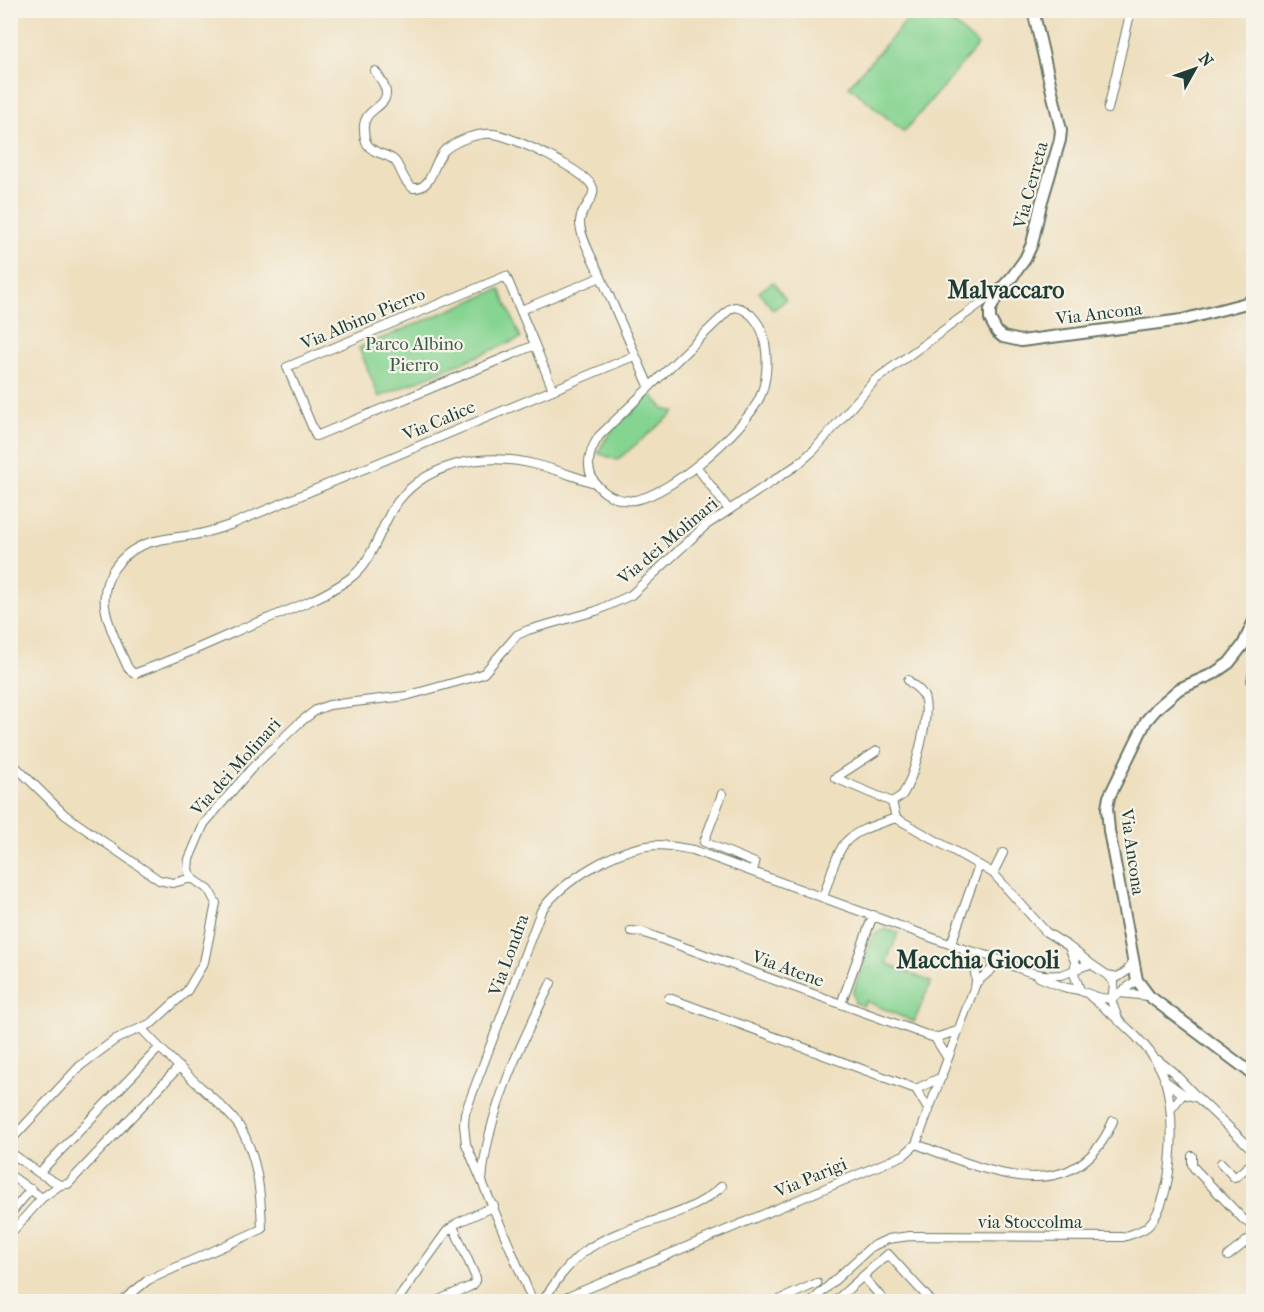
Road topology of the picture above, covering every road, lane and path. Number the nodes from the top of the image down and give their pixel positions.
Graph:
1 (1033, 10) edge
2 (1131, 10) edge
3 (375, 71) dead end
4 (1108, 109) dead end
5 (601, 277) junction
6 (1001, 289) junction
7 (1254, 301) edge
8 (520, 310) junction
9 (535, 345) junction
10 (634, 356) junction
11 (649, 386) junction
12 (553, 390) junction
13 (696, 466) junction
14 (595, 483) junction
15 (729, 510) junction
16 (1252, 630) edge
17 (1254, 667) edge
18 (908, 680) dead end
19 (1254, 690) edge
20 (878, 751) dead end
21 (10, 761) edge
22 (722, 794) dead end
23 (892, 802) junction
24 (896, 818) junction
25 (1004, 853) dead end
26 (979, 865) junction
27 (753, 871) junction
28 (993, 873) junction
29 (192, 878) junction
30 (824, 897) junction
31 (873, 915) junction
32 (631, 931) dead end
33 (951, 944) junction
34 (1068, 946) junction
35 (960, 948) junction
36 (990, 956) junction
37 (1132, 963) junction
38 (1010, 964) junction
39 (1091, 964) junction
40 (974, 965) junction
41 (989, 971) junction
42 (1073, 971) junction
43 (1030, 974) junction
44 (1107, 975) junction
45 (1118, 977) junction
46 (1137, 980) junction
47 (551, 982) dead end
48 (976, 983) junction
49 (1080, 990) junction
50 (1117, 994) junction
51 (1090, 996) junction
52 (1149, 996) junction
53 (669, 998) dead end
54 (841, 1004) junction
55 (1119, 1021) junction
56 (141, 1028) junction
57 (957, 1031) junction
58 (935, 1038) junction
59 (159, 1048) junction
60 (1153, 1056) junction
61 (948, 1057) junction
62 (179, 1067) junction
63 (1254, 1075) edge
64 (942, 1077) junction
65 (1164, 1080) junction
66 (916, 1089) junction
67 (1183, 1094) junction
68 (1198, 1098) junction
69 (1171, 1109) junction
70 (929, 1111) junction
71 (1113, 1121) dead end
72 (10, 1141) edge
73 (916, 1144) junction
74 (1254, 1151) edge
75 (10, 1152) edge
76 (1192, 1156) dead end
77 (1254, 1161) edge
78 (1221, 1163) dead end
79 (39, 1173) junction
80 (10, 1175) edge
81 (482, 1182) junction
82 (60, 1185) junction
83 (722, 1186) dead end
84 (31, 1189) junction
85 (42, 1198) junction
86 (494, 1206) junction
87 (10, 1214) edge
88 (453, 1226) junction
89 (1254, 1226) edge
90 (10, 1234) edge
91 (1228, 1256) dead end
92 (863, 1276) junction
93 (817, 1283) dead end
94 (121, 1302) edge
95 (396, 1302) edge
96 (434, 1302) edge
97 (533, 1302) edge
98 (542, 1302) edge
99 (556, 1302) edge
100 (775, 1302) edge
101 (810, 1302) edge
102 (834, 1302) edge
103 (885, 1302) edge
104 (932, 1302) edge

1 - 6 street, Via Cerreta
2 - 4 street
3 - 5 street
5 - 8 street
5 - 10 street
6 - 7 street, Via Ancona
6 - 15 street, Via dei Molinari
8 - 9 street, Via Albino Pierro
8 - 9 street, Via Albino Pierro
9 - 12 street
10 - 11 street
10 - 12 street, Via Calice
11 - 13 street
11 - 14 street
12 - 14 street, Via Calice
13 - 14 street
13 - 15 street
15 - 29 street, Via dei Molinari
16 - 37 street, Via Ancona
17 - 19 street
18 - 23 street
20 - 23 street
21 - 29 street
22 - 27 street
23 - 24 street
24 - 26 street
24 - 30 street
25 - 28 street
26 - 28 street
26 - 33 street
27 - 30 street, Via Londra
27 - 81 street, Via Londra
28 - 34 street
29 - 56 street
30 - 31 street, Via Londra
31 - 33 street, Via Londra
31 - 54 street
32 - 54 street, Via Atene
33 - 35 street, Via Londra
34 - 39 street
34 - 42 street
35 - 36 street, Via Londra
35 - 40 street
36 - 38 street
36 - 41 street
37 - 45 street
37 - 46 street, Via Ancona
38 - 41 street
38 - 43 street
39 - 42 street
39 - 44 street
40 - 41 street
40 - 48 street
41 - 48 street
42 - 43 street
42 - 49 street
43 - 49 street
44 - 45 street
44 - 50 street
45 - 46 street
46 - 50 street
46 - 52 street, Via Ancona
47 - 81 street
48 - 57 street
49 - 51 street
50 - 51 street
50 - 52 street
50 - 55 street
51 - 55 street
52 - 63 street, Via Ancona
53 - 66 street
54 - 58 street, Via Atene
55 - 60 street
56 - 59 street
56 - 72 street
57 - 58 street
57 - 61 street
58 - 61 street
59 - 62 street
59 - 79 street
60 - 65 street, via Stoccolma
60 - 68 street
61 - 64 street
62 - 82 street
62 - 94 street
64 - 66 street
64 - 70 street
65 - 67 street
65 - 69 street, via Stoccolma
66 - 70 street
67 - 68 street
67 - 69 street
68 - 74 street
69 - 101 street, via Stoccolma
70 - 73 street
71 - 73 street
73 - 99 street, Via Parigi
75 - 79 street
76 - 89 street
77 - 78 street
79 - 82 street
80 - 84 street
81 - 86 street, Via Londra
82 - 85 street
83 - 98 street
84 - 85 street
84 - 87 street
85 - 90 street
86 - 88 street
86 - 97 street, Via Londra
88 - 95 street
88 - 96 street
89 - 91 street
92 - 102 street
92 - 103 street
92 - 104 street
93 - 100 street

